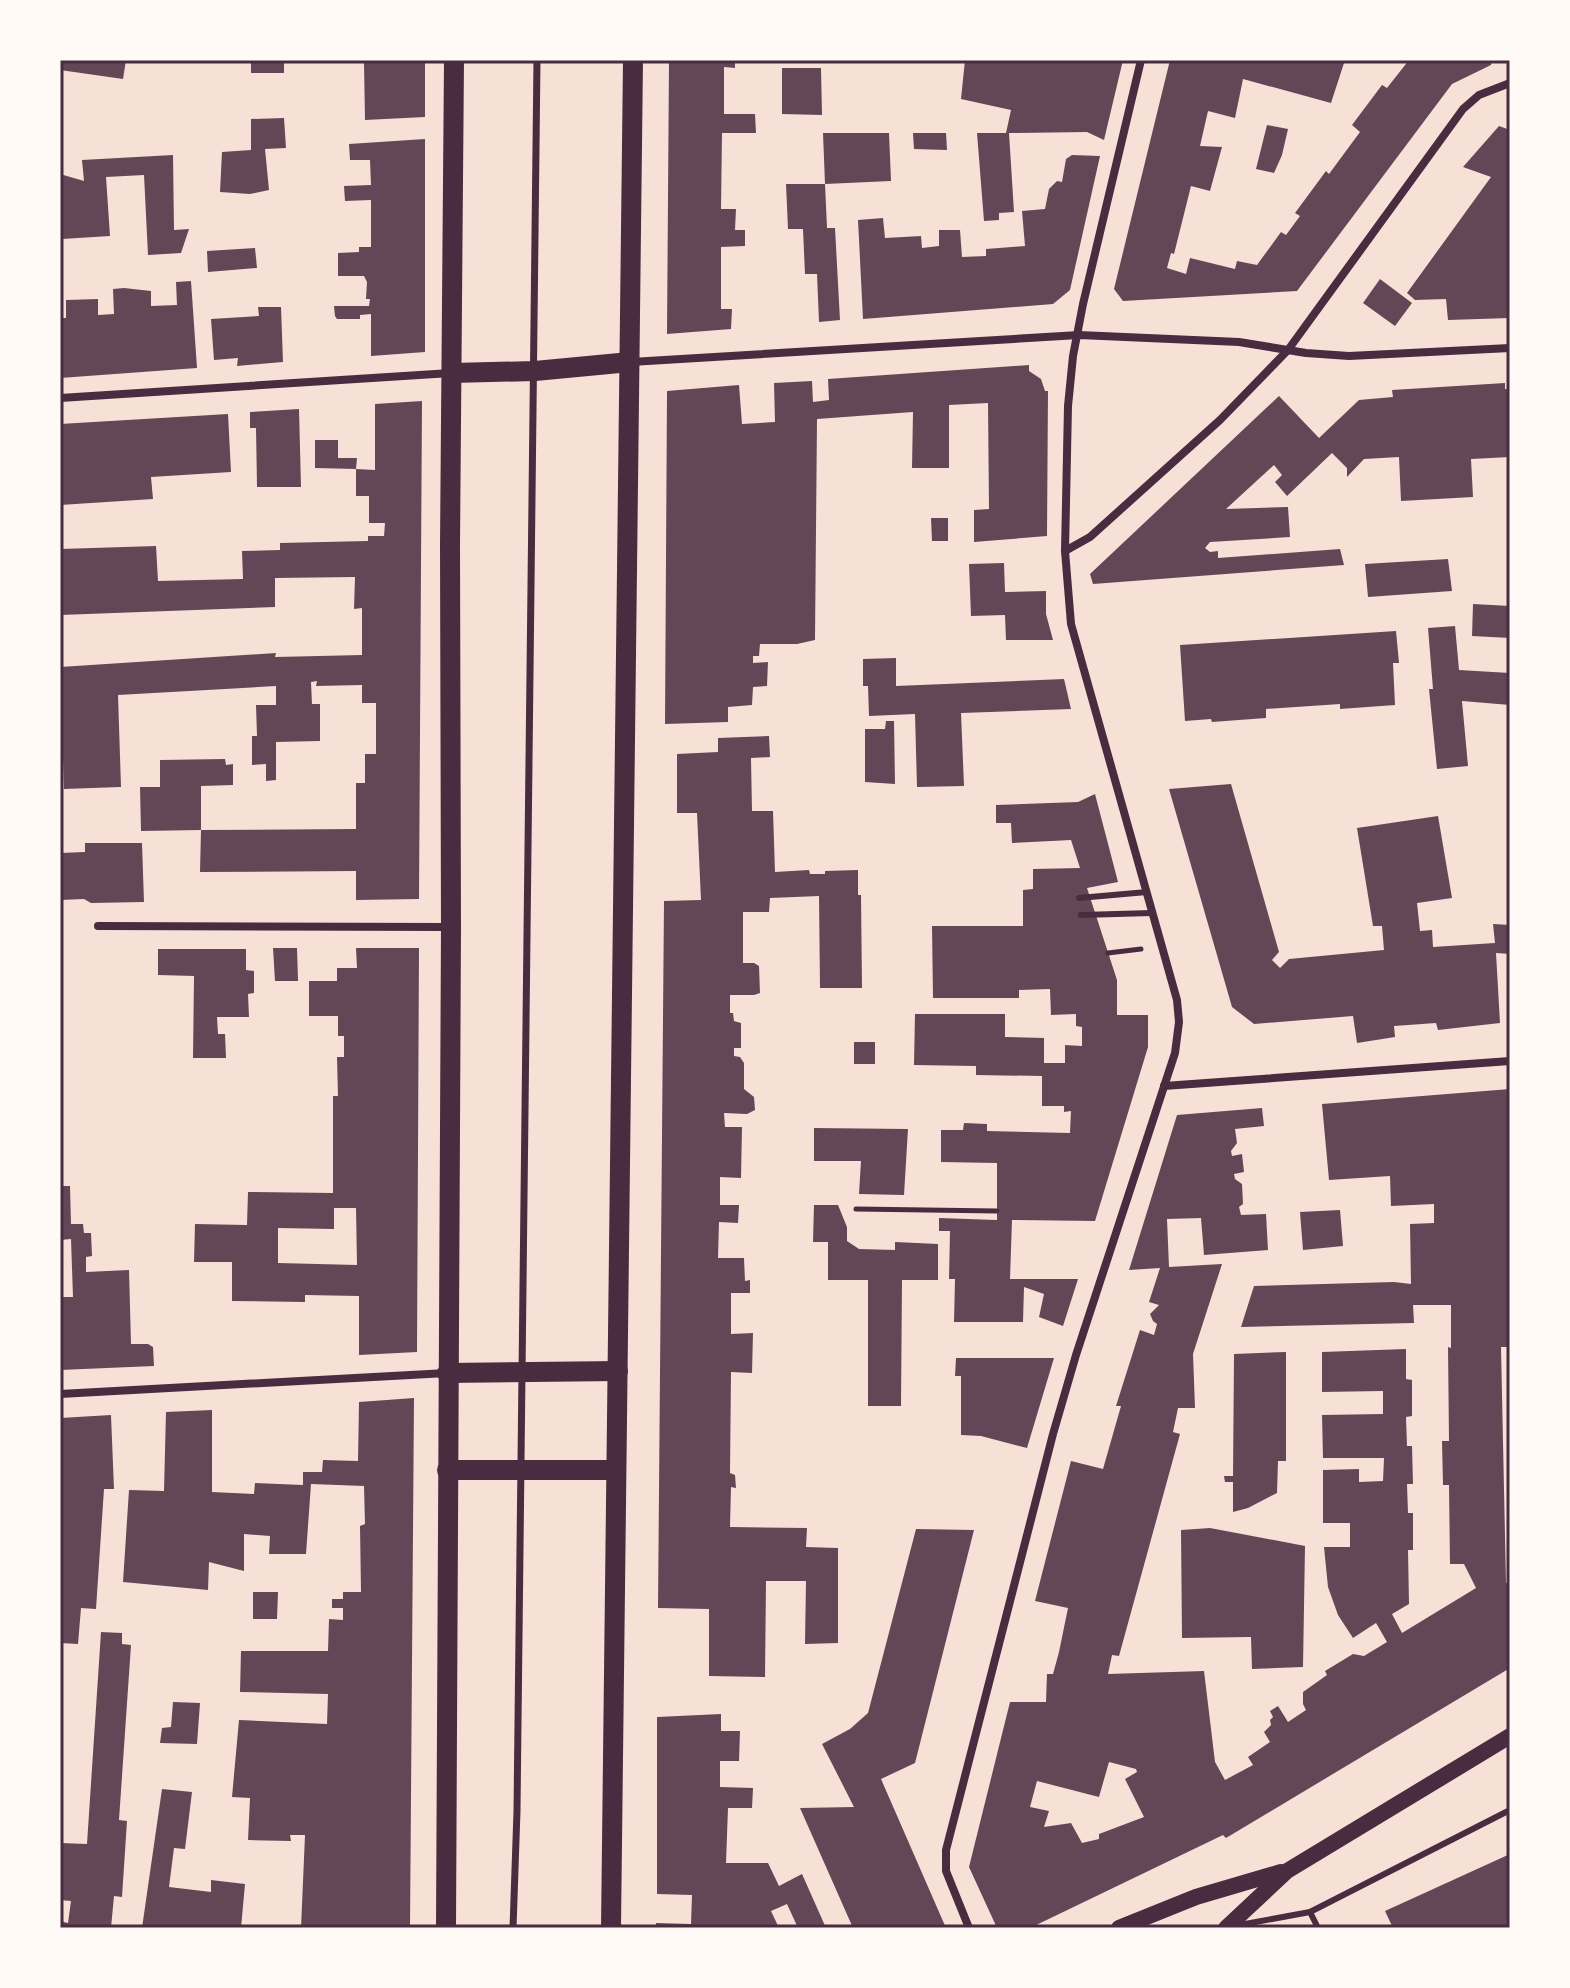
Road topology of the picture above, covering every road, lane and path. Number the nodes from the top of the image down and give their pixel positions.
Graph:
1 (454, 60) edge
2 (537, 60) edge
3 (633, 60) edge
4 (1141, 60) edge
5 (1510, 83) edge
6 (1079, 335) junction
7 (1510, 348) edge
8 (1288, 350) junction
9 (630, 362) junction
10 (535, 371) junction
11 (452, 373) junction
12 (60, 398) edge
13 (1065, 551) junction
14 (1147, 892) junction
15 (1079, 898) dead end
16 (1152, 913) junction
17 (1081, 915) dead end
18 (98, 926) dead end
19 (451, 927) junction
20 (1510, 1061) edge
21 (1164, 1086) junction
22 (856, 1209) dead end
23 (997, 1211) dead end
24 (618, 1371) junction
25 (520, 1372) junction
26 (447, 1373) junction
27 (60, 1394) edge
28 (447, 1470) junction
29 (519, 1470) junction
30 (616, 1470) junction
31 (1510, 1736) edge
32 (1510, 1810) edge
33 (1287, 1871) junction
34 (1310, 1912) junction
35 (446, 1928) edge
36 (513, 1928) edge
37 (611, 1928) edge
38 (969, 1928) edge
39 (1119, 1928) edge
40 (1226, 1928) edge
41 (1318, 1928) edge

1 - 11 main road
2 - 10 street
3 - 9 main road
4 - 6 street
5 - 8 street
6 - 8 street
6 - 9 street
6 - 13 street
7 - 8 street
8 - 13 street
9 - 10 main road
9 - 24 main road
10 - 11 main road
10 - 25 street
11 - 12 street
11 - 19 main road
13 - 14 street
14 - 15 lane
14 - 16 street
16 - 17 lane
16 - 21 street
18 - 19 street
19 - 26 main road
20 - 21 street
21 - 38 street
22 - 23 path
24 - 25 main road
24 - 30 main road
25 - 26 main road
25 - 29 street
26 - 27 street
26 - 28 main road
28 - 29 main road
28 - 35 main road
29 - 30 main road
29 - 36 street
30 - 37 main road
31 - 33 main road
32 - 34 lane
33 - 39 main road
33 - 40 main road
34 - 40 lane
34 - 41 lane

